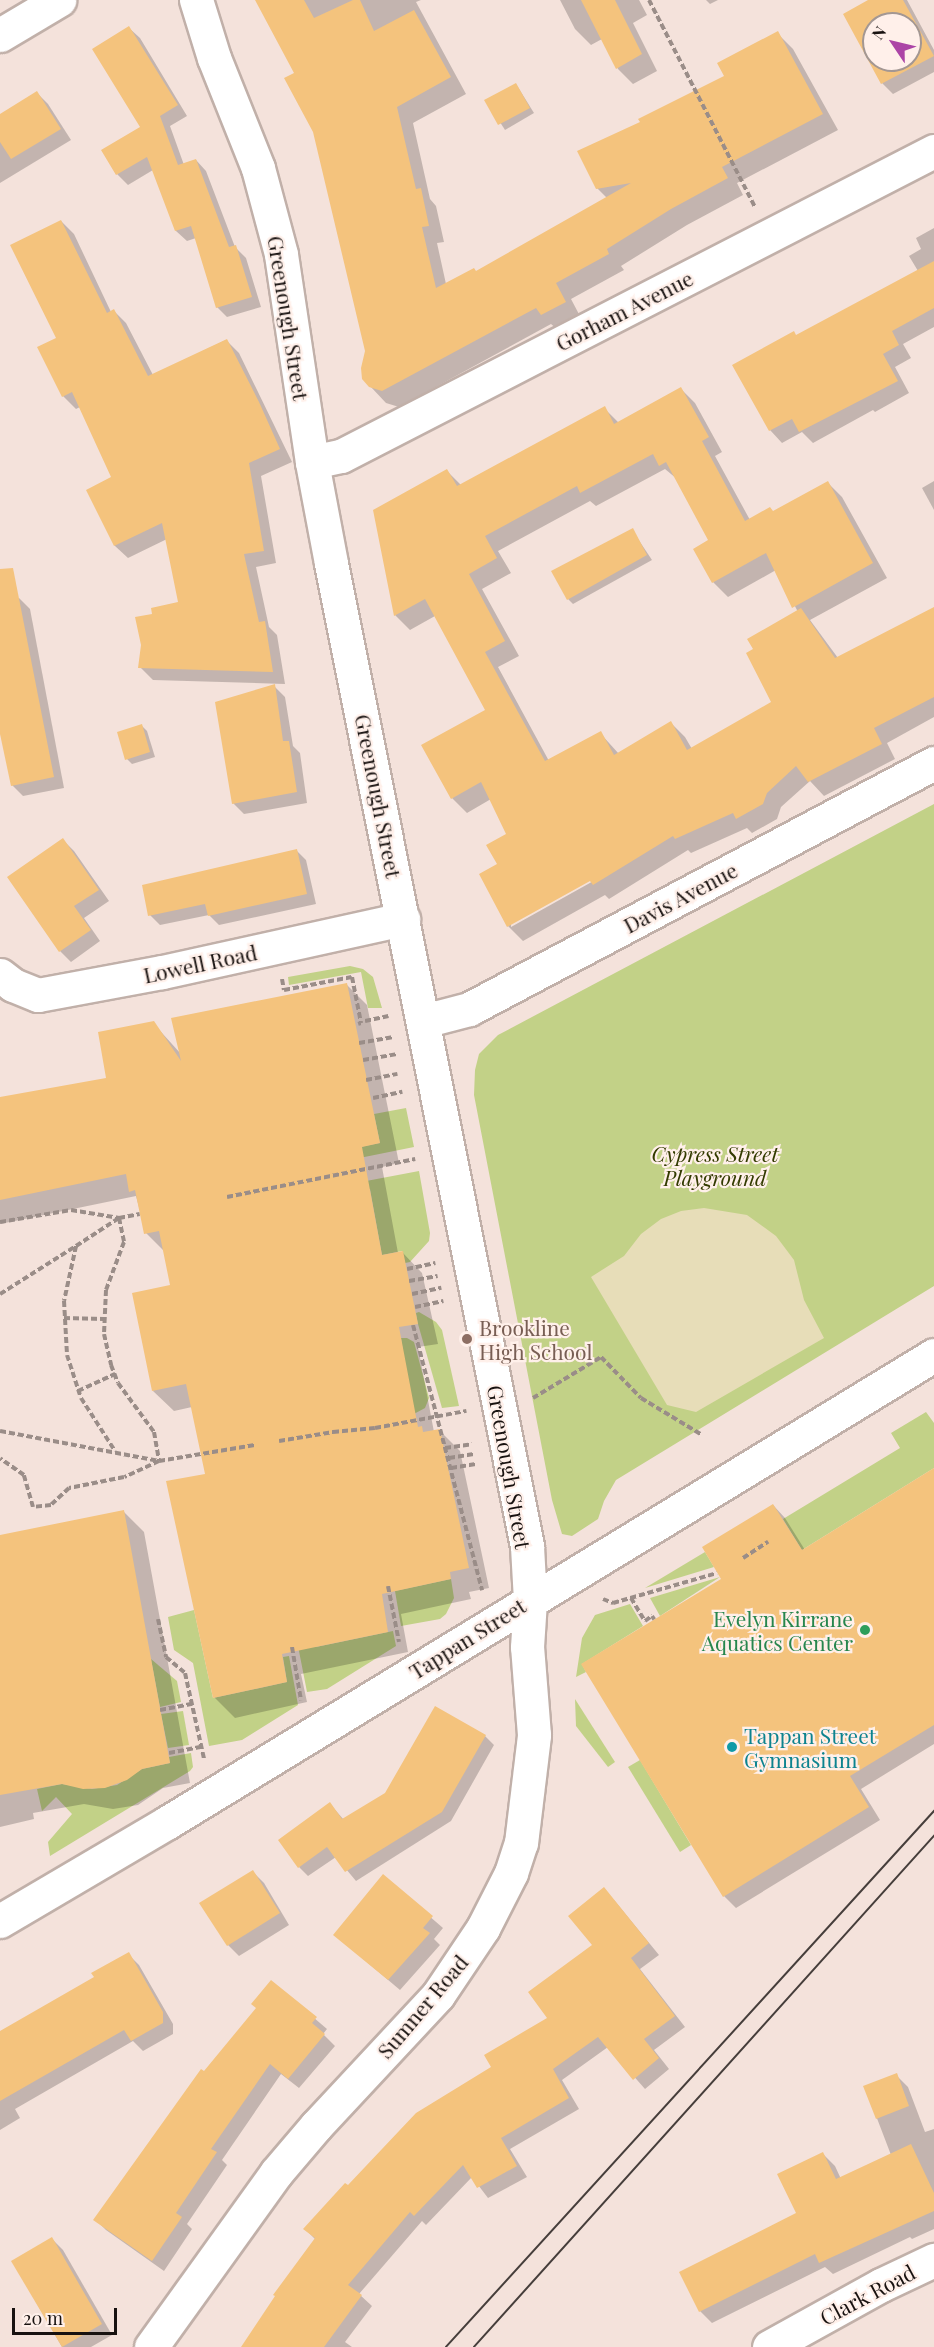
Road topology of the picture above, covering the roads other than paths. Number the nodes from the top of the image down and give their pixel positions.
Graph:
1 (59, 0) edge
2 (196, 0) edge
3 (0, 35) edge
4 (934, 151) edge
5 (312, 462) junction
6 (934, 764) edge
7 (403, 918) junction
8 (0, 975) edge
9 (423, 1021) junction
10 (934, 1355) edge
11 (530, 1600) junction
12 (0, 1921) edge
13 (934, 2260) edge
14 (151, 2347) edge
15 (769, 2347) edge

1 - 3 street
2 - 5 street, Greenough Street
4 - 5 street, Gorham Avenue
5 - 7 street, Greenough Street
6 - 9 street, Davis Avenue
7 - 8 street, Lowell Road
7 - 9 street, Greenough Street
9 - 11 street, Greenough Street
10 - 11 street, Tappan Street
11 - 12 street, Tappan Street
11 - 14 street, Sumner Road
13 - 15 street, Clark Road

